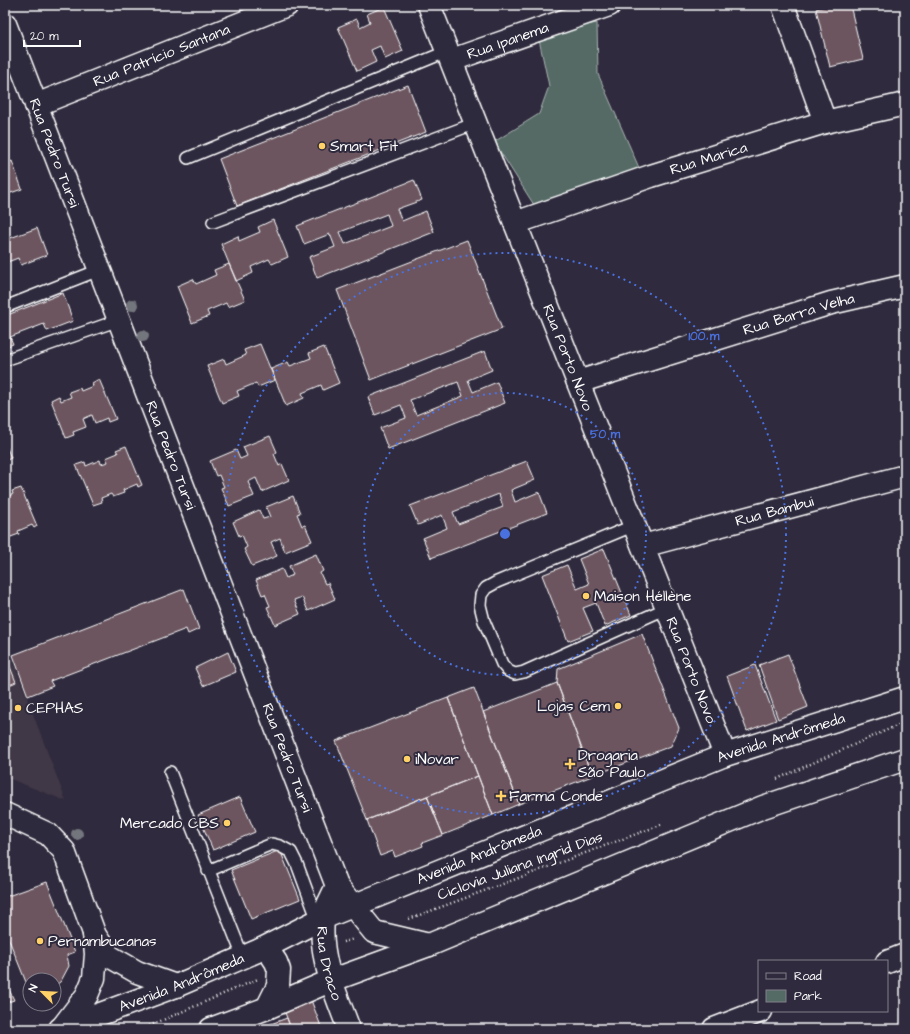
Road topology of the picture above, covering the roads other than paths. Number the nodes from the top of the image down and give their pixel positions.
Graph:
1 (287, 5) edge
2 (429, 5) edge
3 (609, 5) edge
4 (783, 5) edge
5 (5, 24) edge
6 (450, 56) junction
7 (905, 104) edge
8 (36, 105) junction
9 (825, 122) junction
10 (476, 123) junction
11 (188, 158) dead end
12 (213, 222) dead end
13 (515, 223) junction
14 (99, 270) junction
15 (905, 286) edge
16 (5, 307) edge
17 (119, 320) junction
18 (5, 360) edge
19 (578, 382) junction
20 (905, 476) edge
21 (635, 526) junction
22 (643, 546) junction
23 (667, 608) junction
24 (904, 703) edge
25 (725, 755) junction
26 (905, 759) edge
27 (170, 772) dead end
28 (5, 814) edge
29 (208, 871) junction
30 (337, 886) junction
31 (354, 906) junction
32 (320, 920) junction
33 (94, 933) junction
34 (429, 945) junction
35 (252, 953) junction
36 (905, 955) edge
37 (888, 962) edge
38 (330, 982) junction
39 (176, 986) junction
40 (267, 1008) junction
41 (758, 1012) edge
42 (61, 1029) edge
43 (211, 1029) edge
44 (349, 1029) edge
45 (714, 1029) edge

1 - 8 street, Rua Patrício Santana
2 - 6 street, Rua Porto Novo
3 - 6 street, Rua Ipanema
4 - 9 street
5 - 8 street, Rua Pedro Tursi
6 - 10 street, Rua Porto Novo
6 - 11 lane
7 - 9 street, Rua Marica
8 - 14 street, Rua Pedro Tursi
9 - 13 street, Rua Marica
10 - 12 lane
10 - 13 street, Rua Porto Novo
13 - 19 street, Rua Porto Novo
14 - 16 lane
14 - 17 street, Rua Pedro Tursi
15 - 19 street, Rua Barra Velha
17 - 18 lane
17 - 30 street, Rua Pedro Tursi
19 - 21 street, Rua Porto Novo
20 - 22 street, Rua Bambui
21 - 22 street, Rua Porto Novo
21 - 23 lane
22 - 23 street, Rua Porto Novo
23 - 25 street, Rua Porto Novo
24 - 25 street, Avenida Andrômeda
25 - 31 street, Avenida Andrômeda
26 - 34 street
27 - 29 lane
28 - 33 street
29 - 32 lane
29 - 35 lane
30 - 31 street, Rua Pedro Tursi
30 - 32 street
31 - 32 street, Avenida Andrômeda
31 - 34 street, Rua Pedro Tursi
32 - 35 street, Avenida Andrômeda
32 - 38 street, Rua Draco
33 - 39 street
33 - 42 street
34 - 38 street
35 - 39 street, Avenida Andrômeda
35 - 40 street
36 - 37 street
38 - 40 street
38 - 44 street, Rua Draco
39 - 42 street, Avenida Andrômeda
40 - 43 street
41 - 45 street

